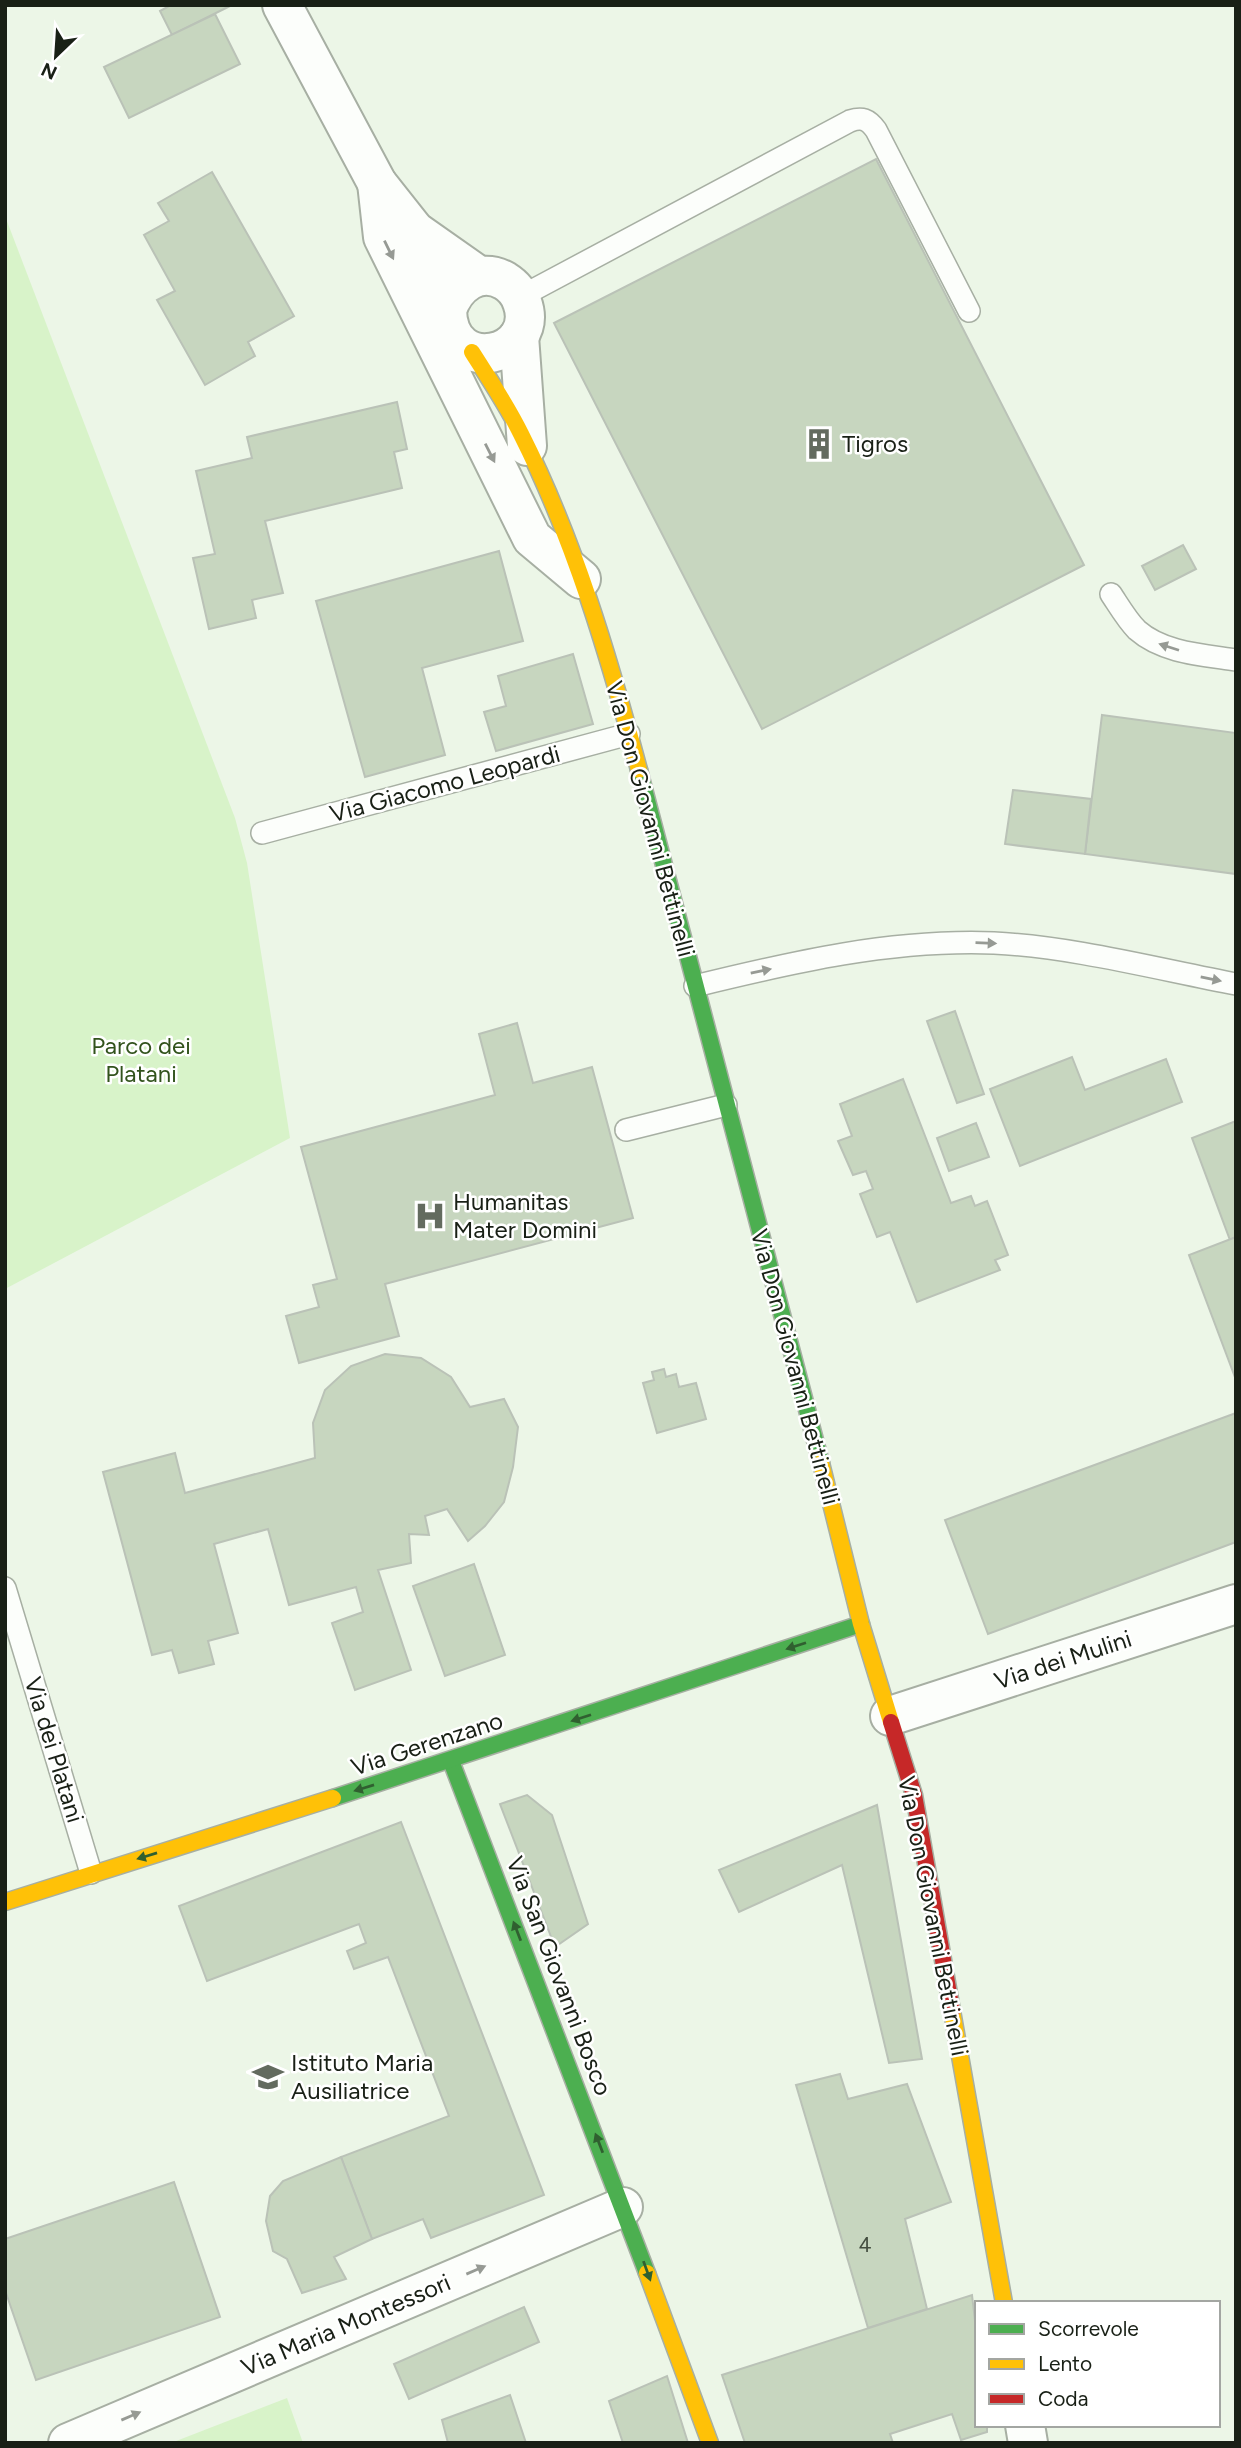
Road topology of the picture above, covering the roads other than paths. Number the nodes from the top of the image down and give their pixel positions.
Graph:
1 (282, 5) edge
2 (377, 183) junction
3 (415, 231) junction
4 (479, 276) junction
5 (520, 297) junction
6 (969, 311) dead end
7 (451, 335) junction
8 (519, 335) junction
9 (527, 446) junction
10 (581, 579) junction
11 (1111, 594) dead end
12 (1236, 660) edge
13 (629, 734) junction
14 (262, 833) dead end
15 (1236, 984) edge
16 (695, 986) junction
17 (726, 1105) junction
18 (626, 1130) dead end
19 (5, 1588) edge
20 (1236, 1604) edge
21 (861, 1624) junction
22 (890, 1716) junction
23 (451, 1761) junction
24 (91, 1873) junction
25 (5, 1902) edge
26 (623, 2207) junction
27 (1004, 2301) edge
28 (68, 2443) edge
29 (710, 2443) edge

1 - 2 street, Via Don Giovanni Bettinelli
2 - 3 street, Via Don Giovanni Bettinelli
2 -> 7 street
3 - 4 street, Via Don Giovanni Bettinelli
3 - 7 street, Via Don Giovanni Bettinelli
4 - 5 street, Via Don Giovanni Bettinelli
4 - 7 street
5 - 6 lane
5 - 8 street, Via Don Giovanni Bettinelli
7 - 8 street
7 - 9 street, Via Don Giovanni Bettinelli
7 -> 10 street
8 - 9 street, Via Don Giovanni Bettinelli
9 - 10 street, Via Don Giovanni Bettinelli
10 - 13 street, Via Don Giovanni Bettinelli
12 -> 11 lane
13 - 14 lane, Via Giacomo Leopardi
13 - 16 street, Via Don Giovanni Bettinelli
16 -> 15 lane
16 - 17 street, Via Don Giovanni Bettinelli
17 - 18 lane
17 - 21 street, Via Don Giovanni Bettinelli
19 - 24 lane, Via dei Platani
20 - 22 street, Via dei Mulini
21 - 22 street, Via Don Giovanni Bettinelli
21 -> 23 street, Via Gerenzano
22 - 27 street, Via Don Giovanni Bettinelli
23 -> 24 street, Via Gerenzano
26 -> 23 street, Via San Giovanni Bosco
24 - 25 street, Via Gerenzano
28 -> 26 street, Via Maria Montessori
26 -> 29 street, Via San Giovanni Bosco

